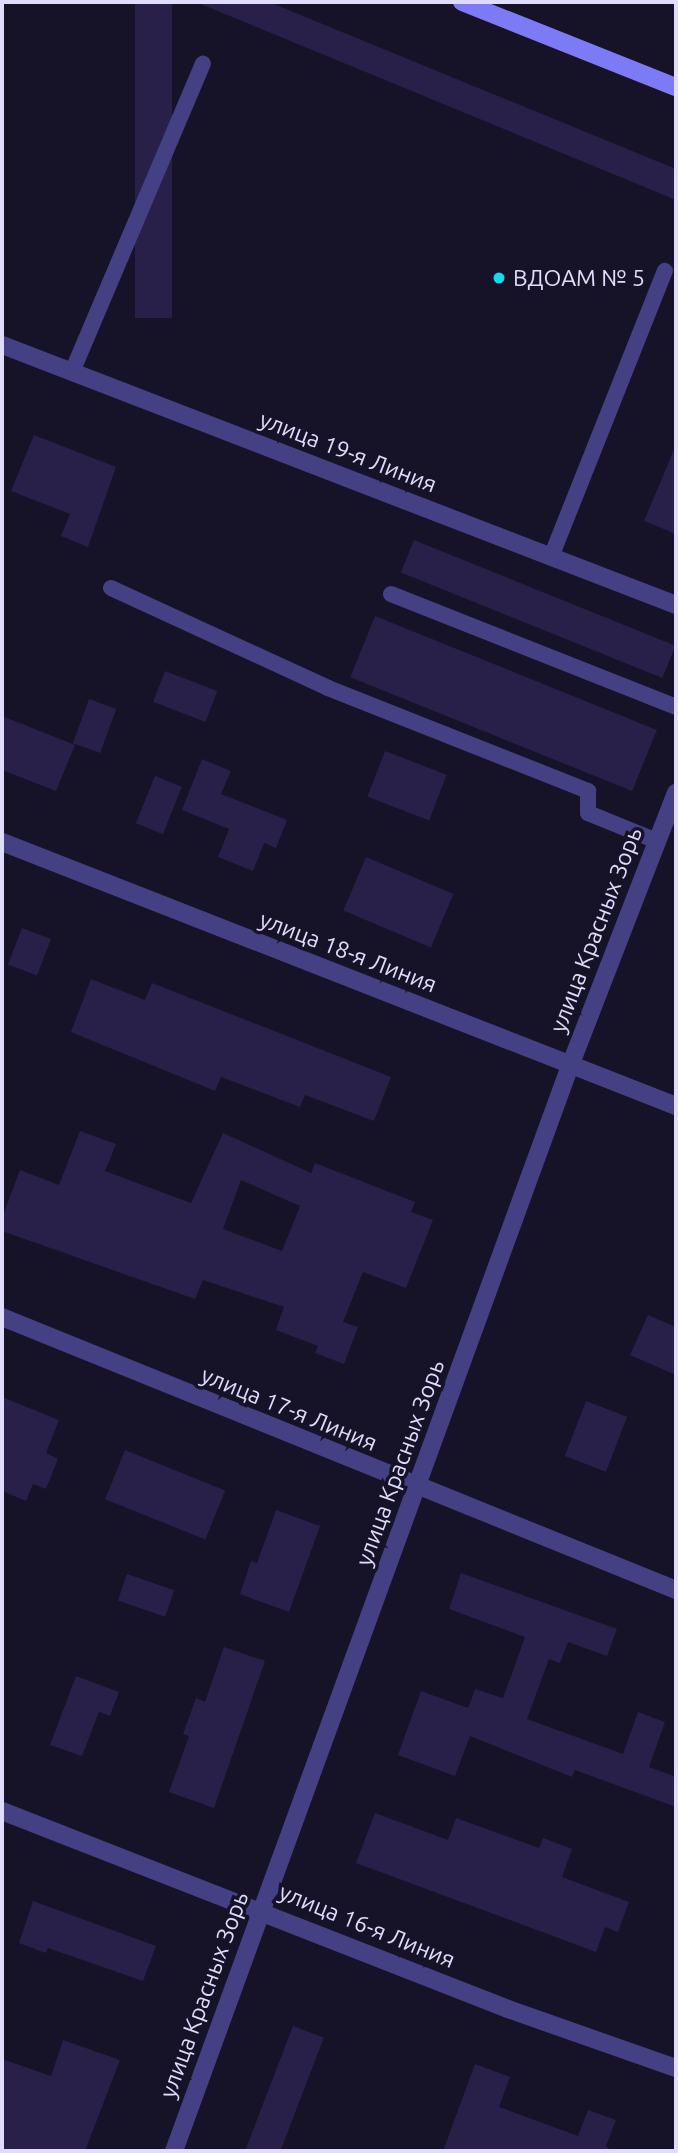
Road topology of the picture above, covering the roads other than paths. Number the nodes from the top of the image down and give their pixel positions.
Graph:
1 (462, 2) edge
2 (203, 64) dead end
3 (676, 88) edge
4 (665, 271) dead end
5 (2, 345) edge
6 (72, 372) junction
7 (551, 556) junction
8 (111, 588) dead end
9 (391, 594) dead end
10 (676, 605) edge
11 (676, 707) edge
12 (676, 793) edge
13 (657, 841) junction
14 (2, 842) edge
15 (570, 1066) junction
16 (676, 1106) edge
17 (2, 1317) edge
18 (417, 1488) junction
19 (676, 1590) edge
20 (2, 1811) edge
21 (260, 1910) junction
22 (676, 2068) edge
23 (174, 2151) edge

1 - 3 main road
2 - 6 lane
4 - 7 lane
5 - 6 street, улица 19-я Линия
6 - 7 street, улица 19-я Линия
7 - 10 street, улица 19-я Линия
8 - 13 lane
9 - 11 lane
12 - 13 street, улица Красных Зорь
13 - 15 street, улица Красных Зорь
14 - 15 street, улица 18-я Линия
15 - 16 street, улица 18-я Линия
15 - 18 street, улица Красных Зорь
17 - 18 street, улица 17-я Линия
18 - 19 street, улица 17-я Линия
18 - 21 street, улица Красных Зорь
20 - 21 street, улица 16-я Линия
21 - 22 street, улица 16-я Линия
21 - 23 street, улица Красных Зорь

